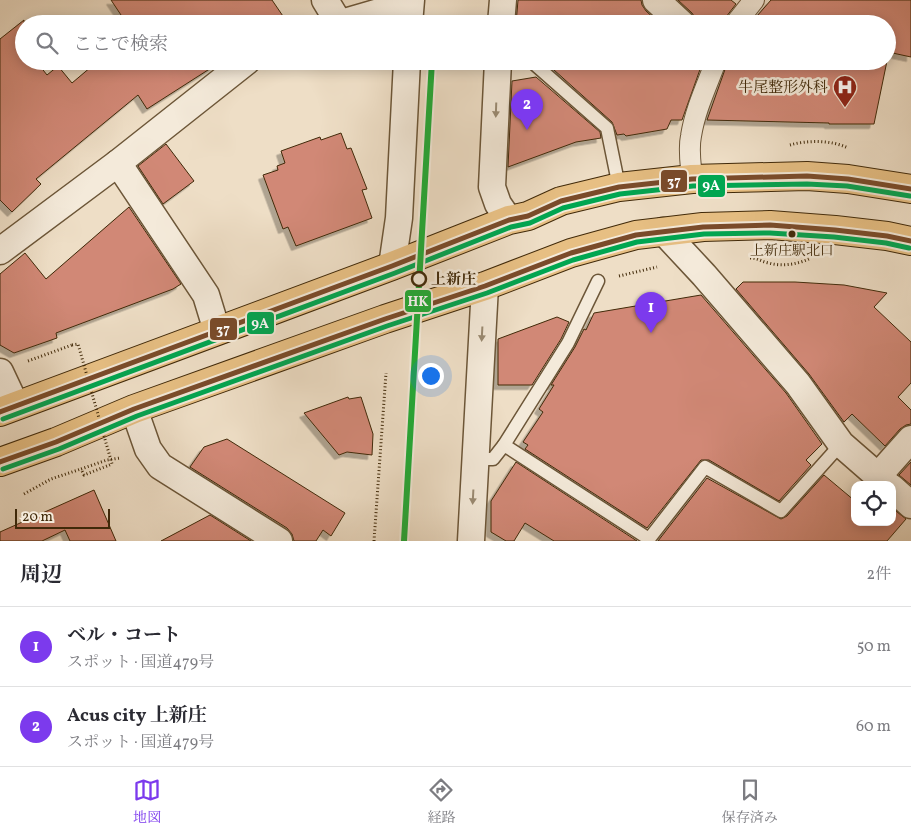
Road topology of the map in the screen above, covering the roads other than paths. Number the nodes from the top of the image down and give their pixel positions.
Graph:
1 (325, 0) edge
2 (402, 0) edge
3 (411, 0) edge
4 (503, 0) edge
5 (656, 0) edge
6 (754, 0) edge
7 (333, 15) edge
8 (369, 15) edge
9 (410, 15) edge
10 (502, 15) edge
11 (672, 15) edge
12 (742, 15) edge
13 (236, 70) edge
14 (407, 70) edge
15 (498, 70) edge
16 (541, 70) edge
17 (713, 70) edge
18 (118, 163) junction
19 (692, 179) junction
20 (619, 187) junction
21 (911, 189) edge
22 (509, 220) junction
23 (663, 231) junction
24 (5, 239) edge
25 (911, 241) edge
26 (392, 266) junction
27 (598, 280) dead end
28 (485, 286) junction
29 (217, 331) junction
30 (11, 368) edge
31 (8, 409) edge
32 (134, 409) junction
33 (911, 439) edge
34 (841, 444) junction
35 (504, 446) junction
36 (475, 458) junction
37 (0, 462) edge
38 (884, 481) edge
39 (887, 481) edge
40 (896, 492) edge
41 (911, 505) edge
42 (279, 541) edge
43 (471, 541) edge

1 - 7 street
2 - 8 street
3 - 9 street
4 - 10 street
5 - 11 street
6 - 12 street
13 - 18 street
14 - 26 street
15 -> 22 street
16 - 20 lane
17 - 19 street
18 - 24 street
18 - 29 street
19 - 20 highway
19 - 21 highway
20 - 22 highway
22 - 26 highway
23 - 25 highway
23 - 28 highway
23 - 34 street
26 - 29 highway
27 - 35 lane
28 - 32 highway
28 -> 36 street
29 - 31 highway
30 - 31 street
32 - 37 highway
32 - 42 street
33 - 39 street
34 - 35 lane
34 - 38 street
35 - 36 lane
36 -> 43 street
40 - 41 street

